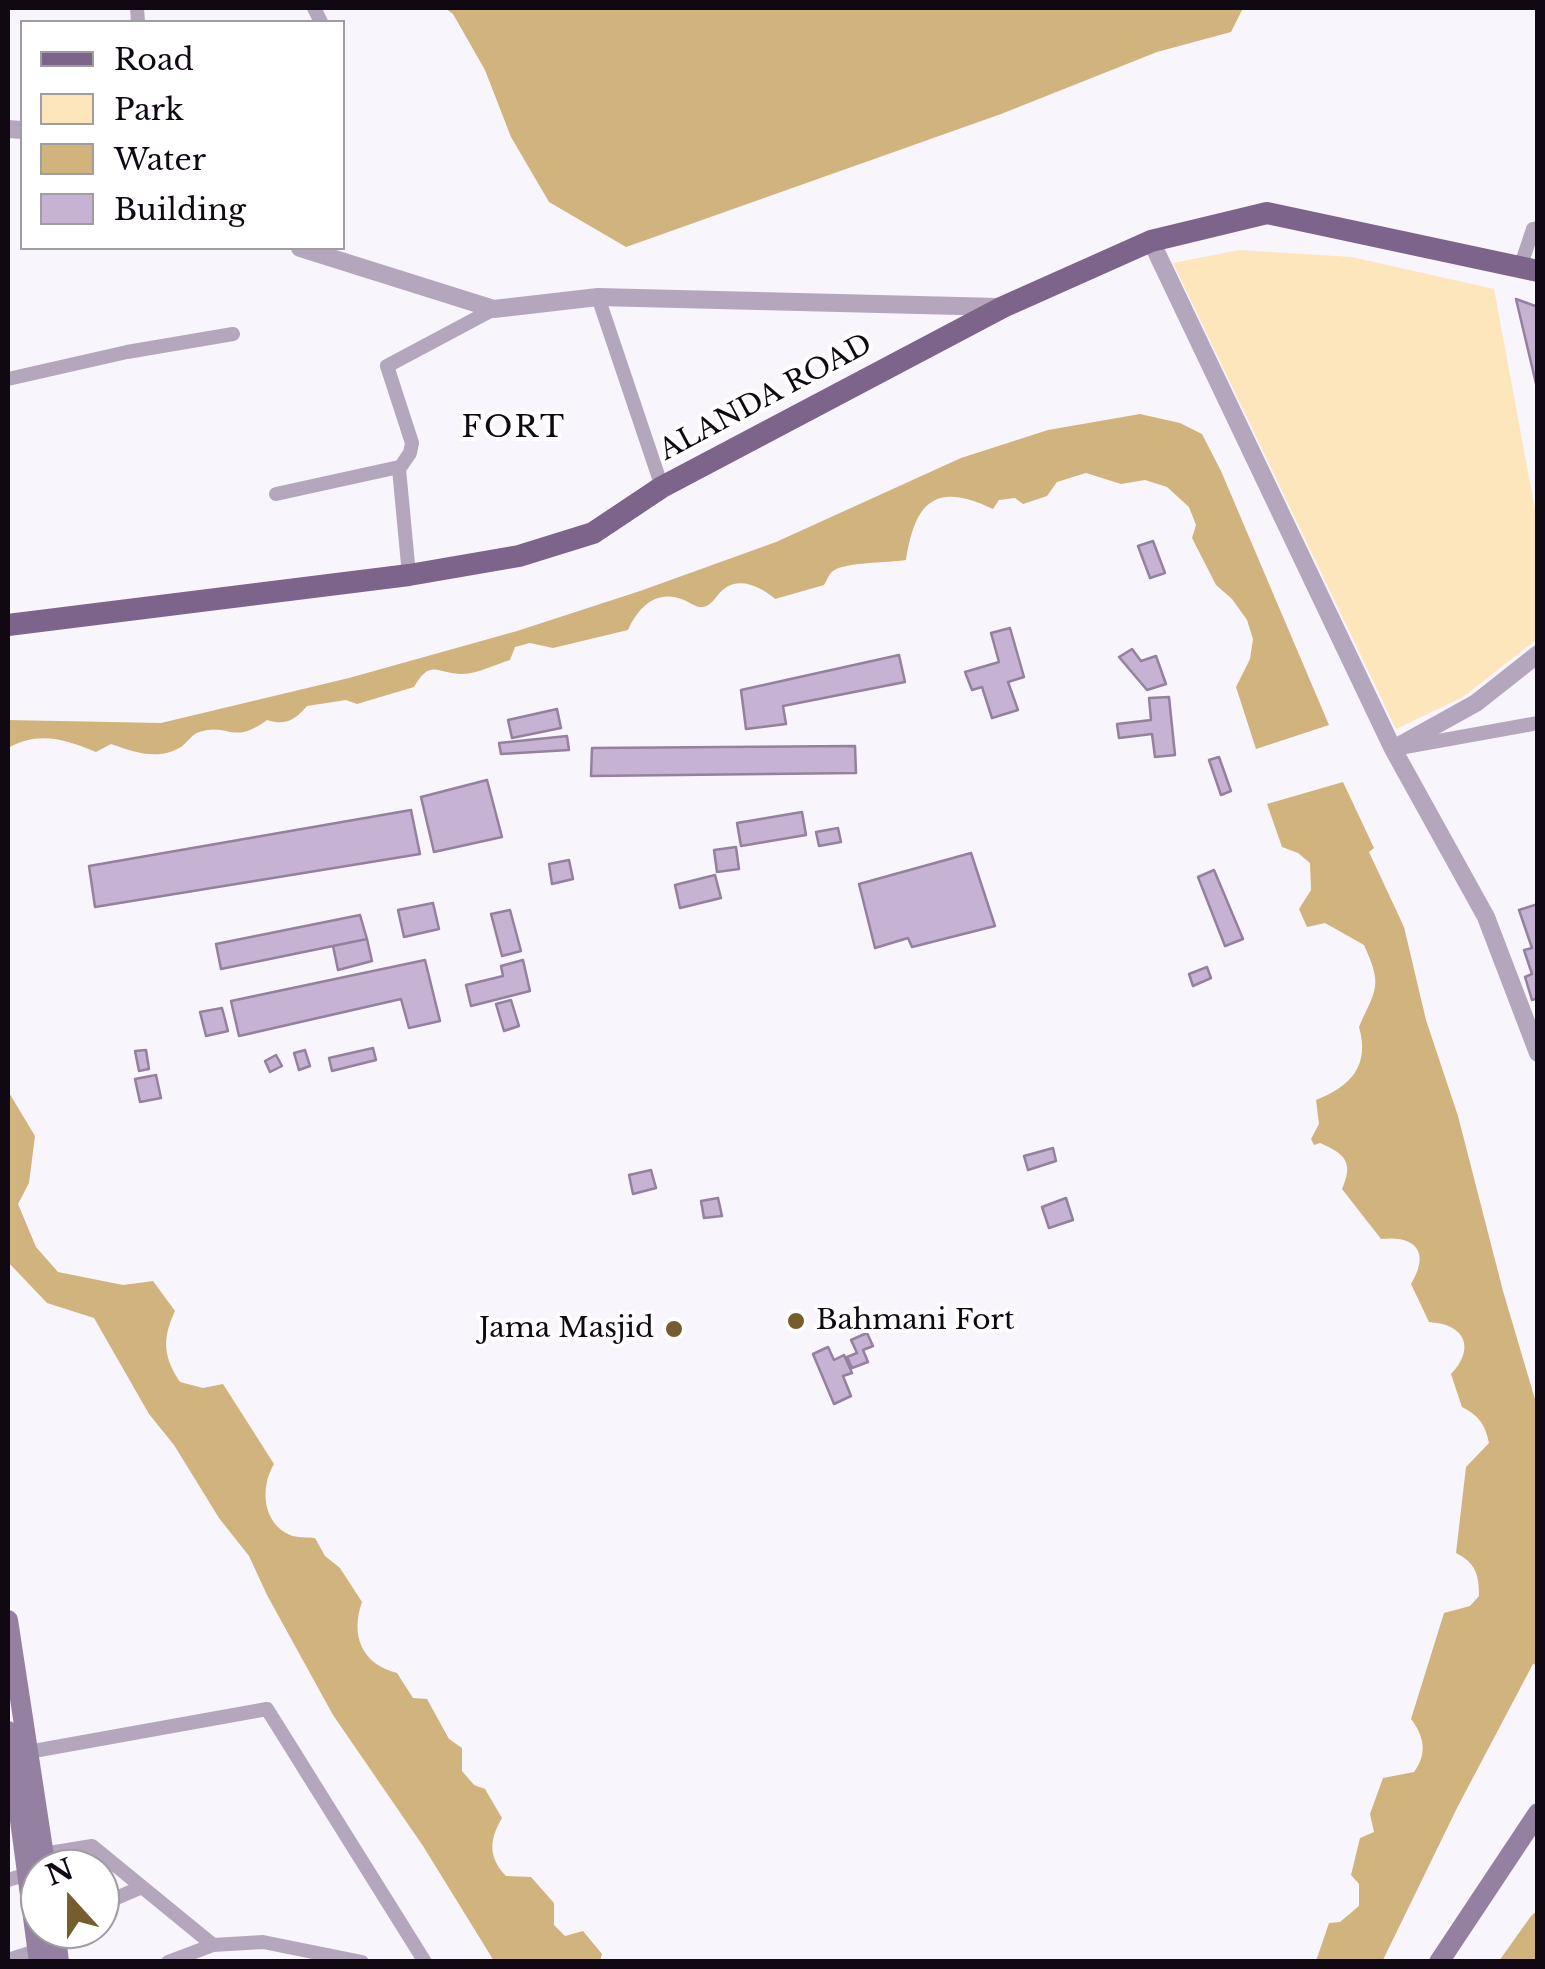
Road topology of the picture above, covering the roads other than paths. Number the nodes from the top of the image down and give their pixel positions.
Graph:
1 (1538, 228) edge
2 (1151, 242) junction
3 (313, 250) edge
4 (338, 254) edge
5 (1529, 268) edge
6 (598, 297) junction
7 (1004, 307) junction
8 (494, 309) junction
9 (233, 334) dead end
10 (8, 379) edge
11 (399, 467) junction
12 (662, 487) junction
13 (276, 494) dead end
14 (409, 575) junction
15 (8, 624) edge
16 (1538, 654) edge
17 (1538, 723) edge
18 (1393, 749) junction
19 (1531, 1016) edge
20 (1538, 1052) edge
21 (8, 1620) edge
22 (8, 1730) edge
23 (28, 1752) junction
24 (12, 1788) edge
25 (1538, 1813) edge
26 (26, 1849) edge
27 (30, 1849) edge
28 (1514, 1850) junction
29 (1538, 1854) edge
30 (120, 1869) edge
31 (142, 1887) junction
32 (120, 1896) edge
33 (213, 1946) junction
34 (168, 1962) edge
35 (362, 1962) edge
36 (426, 1962) edge
37 (1440, 1962) edge

1 - 5 street
2 - 5 main road, ALANDA ROAD
2 - 7 main road, ALANDA ROAD
2 - 18 street
3 - 4 street
4 - 8 street
6 - 7 street
6 - 8 street
6 - 12 street
7 - 12 main road, ALANDA ROAD
8 - 11 street
9 - 10 street
11 - 13 street
11 - 14 street
12 - 14 main road, ALANDA ROAD
14 - 15 main road, ALANDA ROAD
16 - 18 street
17 - 18 street
18 - 19 street
19 - 20 street
21 - 23 main road
22 - 24 main road
23 - 27 main road
23 - 36 street
24 - 26 main road
25 - 28 main road
28 - 29 main road
28 - 37 main road
30 - 31 street
31 - 32 street
31 - 33 street
33 - 34 street
33 - 35 street

